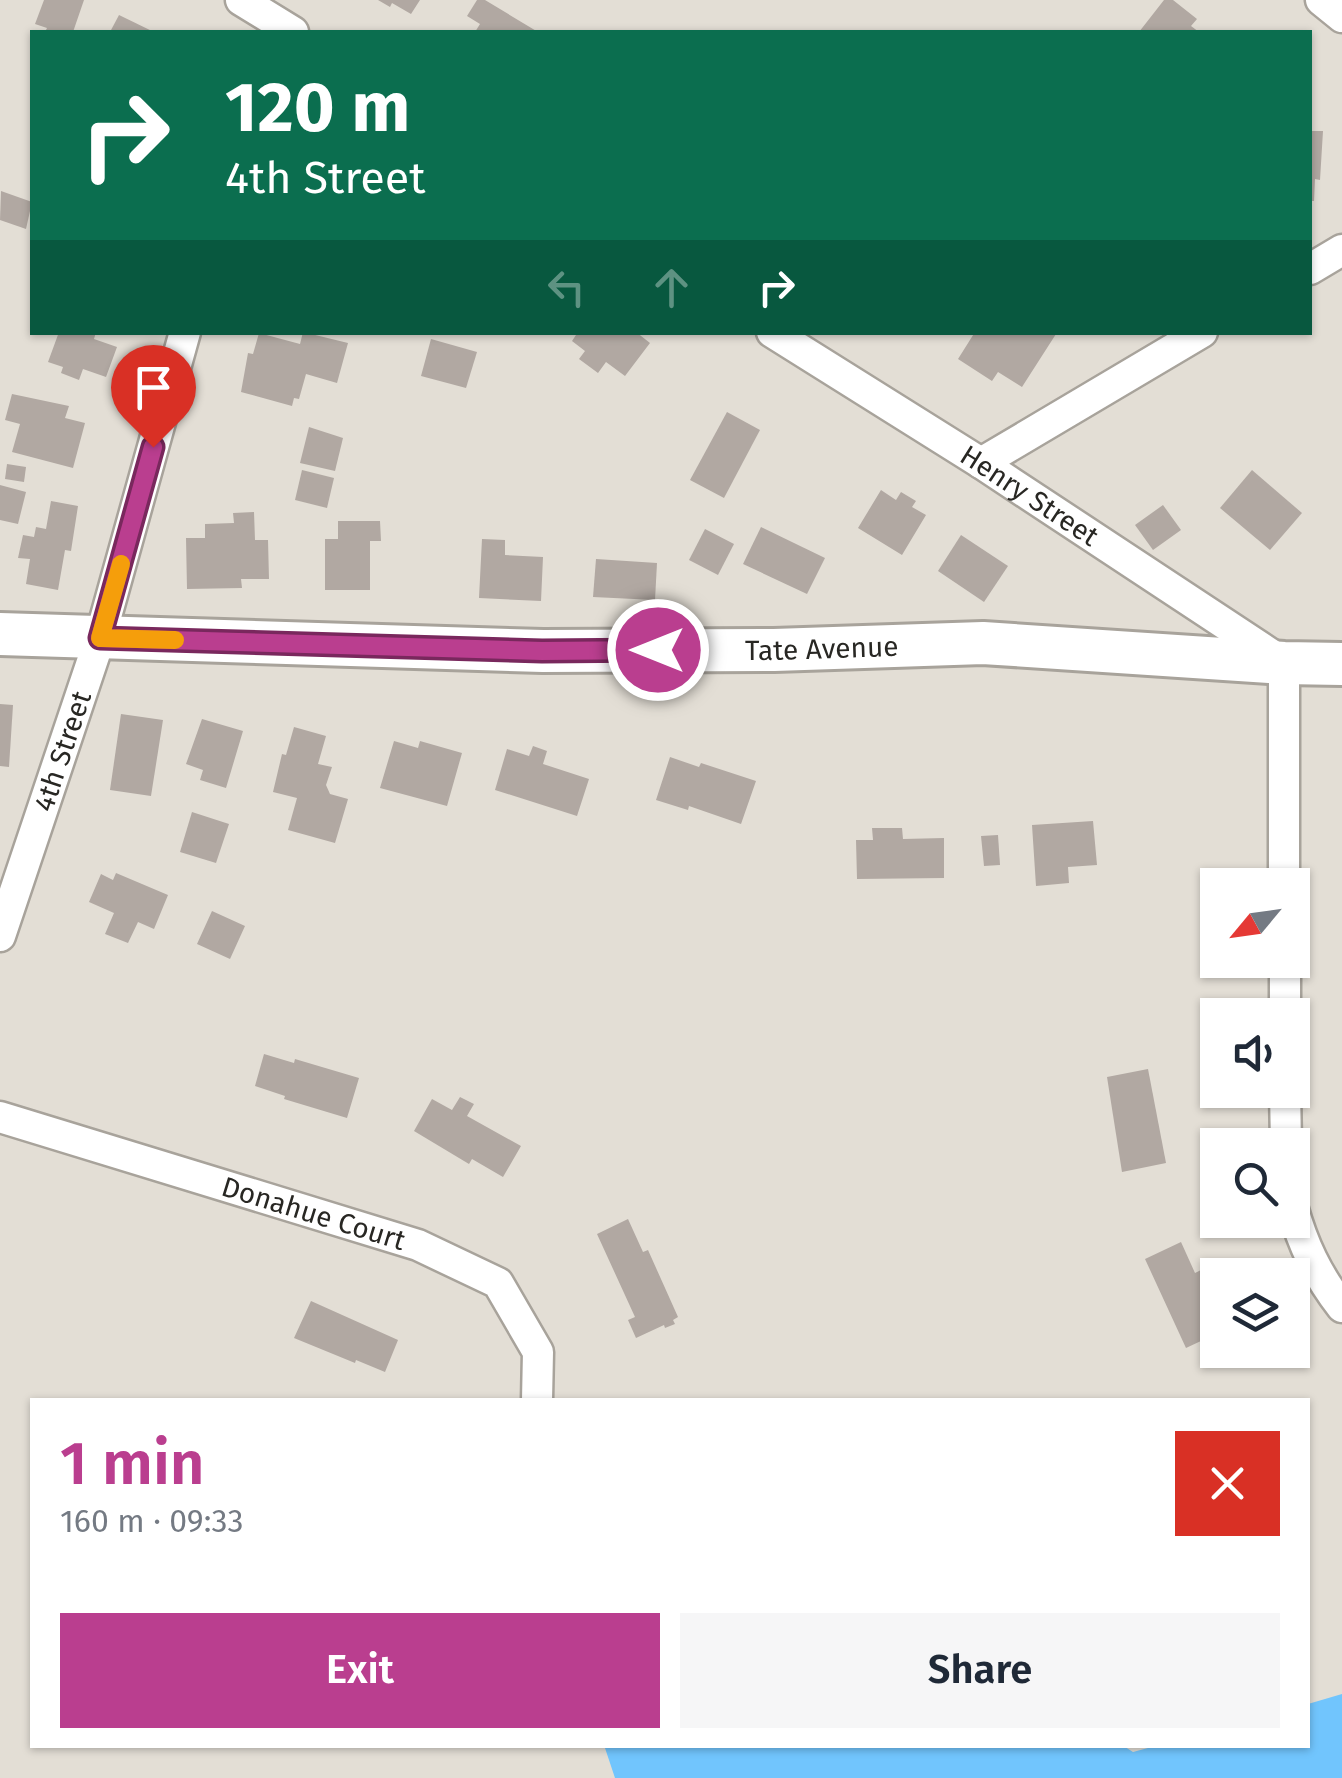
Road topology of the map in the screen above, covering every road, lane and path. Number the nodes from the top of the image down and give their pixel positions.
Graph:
1 (240, 0) edge
2 (1321, 0) edge
3 (1342, 17) edge
4 (278, 28) edge
5 (1342, 250) edge
6 (1312, 267) edge
7 (184, 335) edge
8 (777, 335) edge
9 (1197, 335) edge
10 (981, 463) junction
11 (0, 634) edge
12 (100, 638) junction
13 (1284, 663) junction
14 (1342, 664) edge
15 (1284, 868) edge
16 (0, 936) edge
17 (0, 1117) edge
18 (1301, 1238) edge
19 (1342, 1307) edge
20 (536, 1398) edge

1 - 4 street
2 - 3 street
5 - 6 street
7 - 12 street, 4th Street
8 - 10 street, Henry Street
9 - 10 street
10 - 13 street, Henry Street
11 - 12 street, Tate Avenue
12 - 13 street, Tate Avenue
12 - 16 street, 4th Street
13 - 14 street, Tate Avenue
13 - 15 street
17 - 20 street, Donahue Court
18 - 19 street

